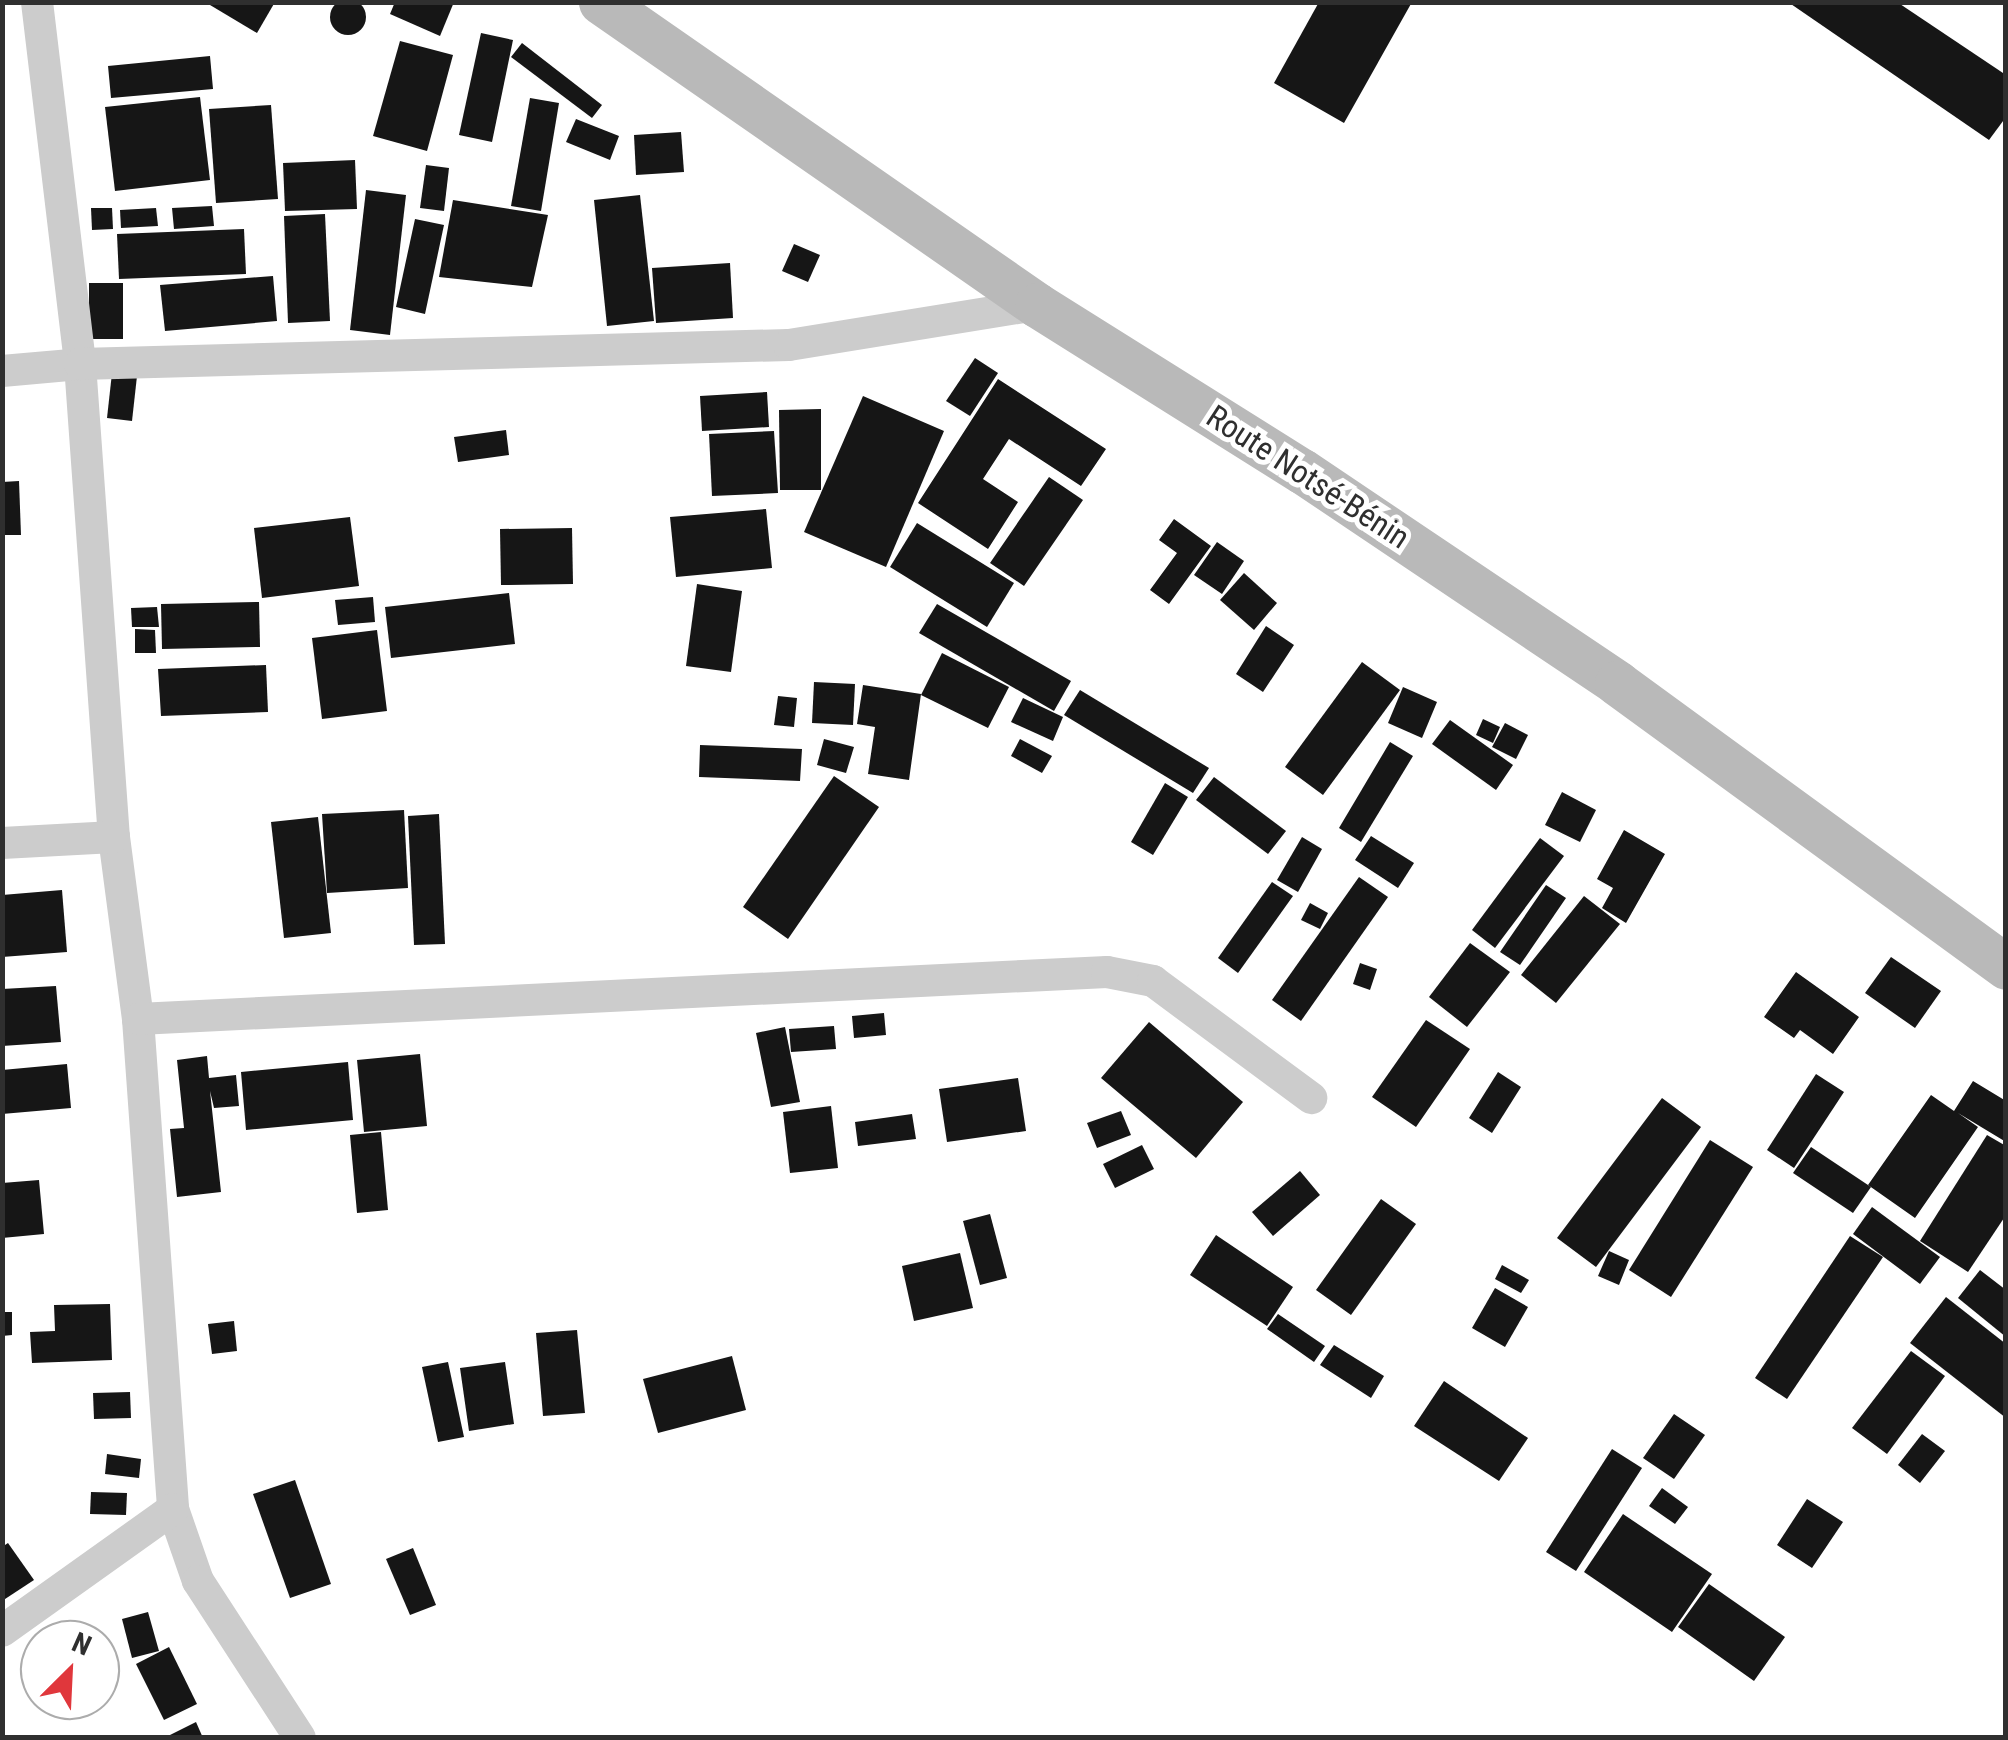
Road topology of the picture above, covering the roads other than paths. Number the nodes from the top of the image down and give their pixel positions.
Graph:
1 (37, 2) edge
2 (601, 2) edge
3 (1037, 305) junction
4 (80, 364) junction
5 (2, 371) edge
6 (114, 837) junction
7 (2, 843) edge
8 (2006, 966) edge
9 (138, 1020) junction
10 (1310, 1098) dead end
11 (173, 1509) junction
12 (2, 1631) edge
13 (300, 1738) edge

1 - 4 street
2 - 3 main road, Route Notsé-Bénin
3 - 4 street
3 - 8 main road, Route Notsé-Bénin
4 - 5 street
4 - 6 street
6 - 7 street
6 - 9 street
9 - 10 street
9 - 11 street
11 - 12 street
11 - 13 street

